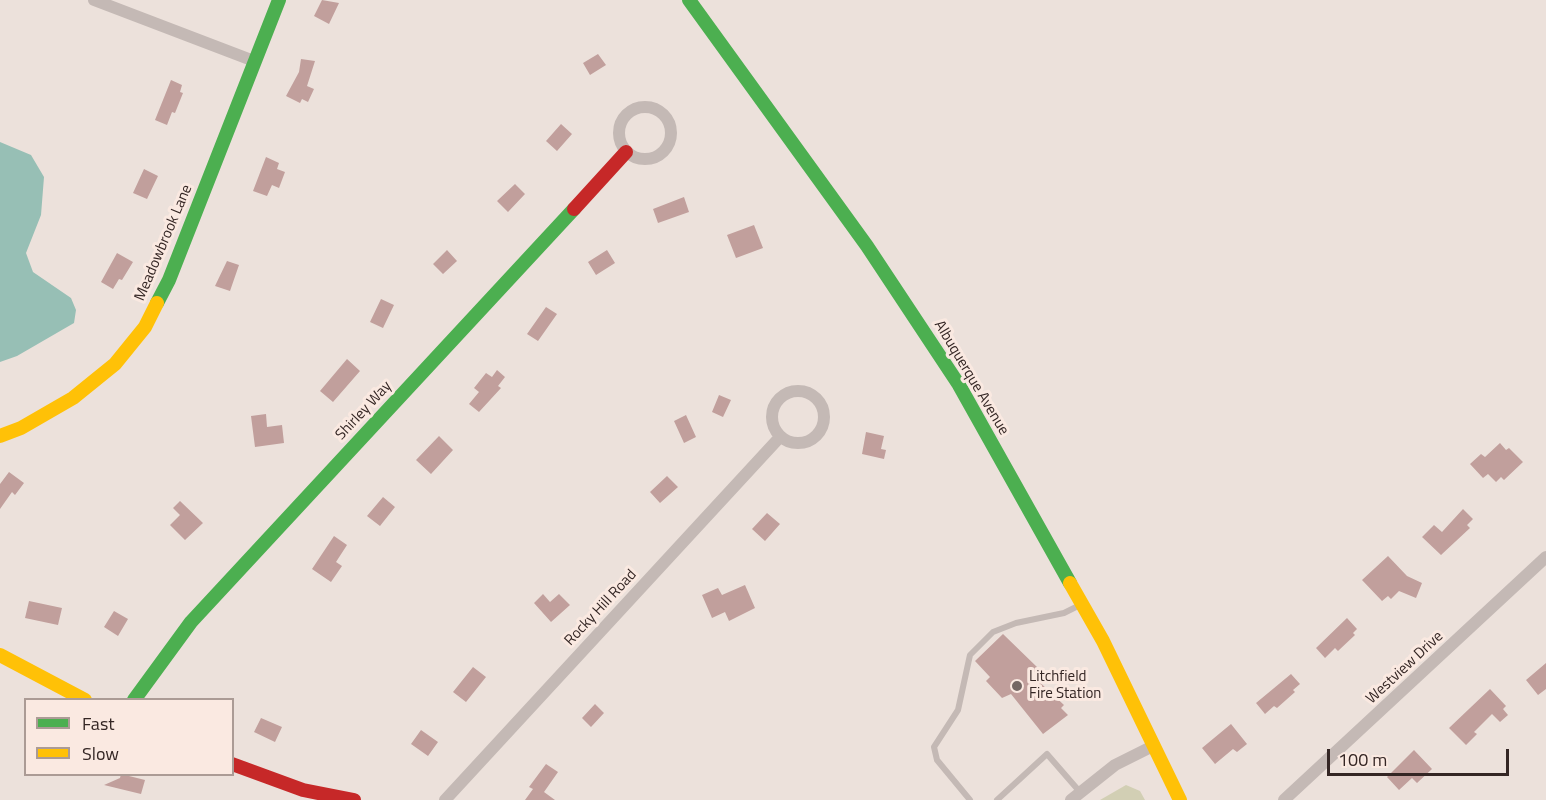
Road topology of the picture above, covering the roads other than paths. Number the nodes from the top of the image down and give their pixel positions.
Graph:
1 (94, 0) edge
2 (279, 0) edge
3 (689, 0) edge
4 (254, 62) junction
5 (626, 152) junction
6 (0, 436) edge
7 (780, 437) junction
8 (1546, 557) edge
9 (1082, 604) junction
10 (0, 655) edge
11 (83, 698) edge
12 (135, 698) edge
13 (1153, 747) junction
14 (234, 765) edge
15 (1076, 796) edge
16 (354, 800) edge
17 (445, 800) edge
18 (970, 800) edge
19 (997, 800) edge
20 (1180, 800) edge
21 (1284, 800) edge

1 - 4 street
2 - 4 street, Meadowbrook Lane
3 - 9 street, Albuquerque Avenue
4 - 6 street, Meadowbrook Lane
5 - 5 street
5 - 12 street, Shirley Way
7 - 7 street
7 - 17 street, Rocky Hill Road
8 - 21 street, Westview Drive
9 - 13 street, Albuquerque Avenue
9 - 18 lane
10 - 11 street
13 - 15 street
13 - 20 street, Albuquerque Avenue
14 - 16 street
15 - 19 lane

